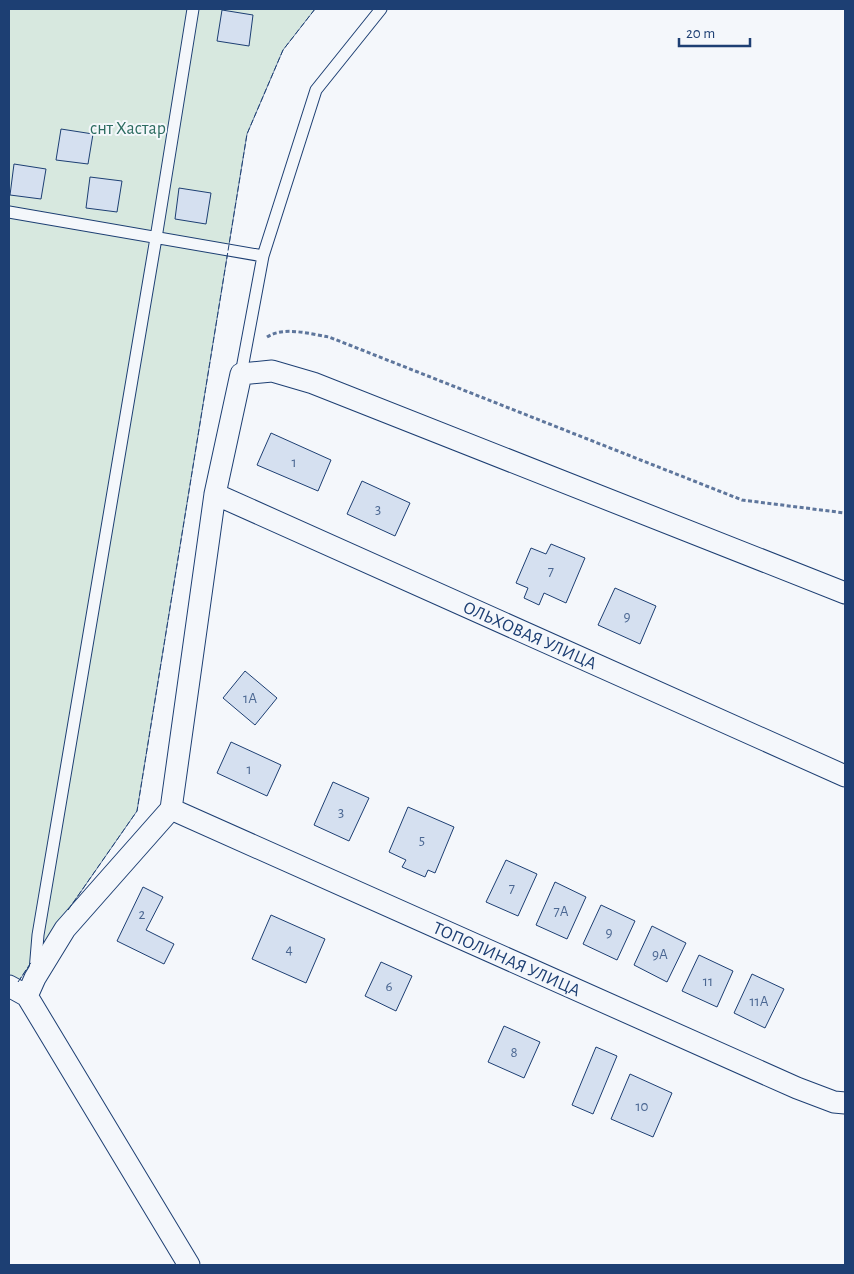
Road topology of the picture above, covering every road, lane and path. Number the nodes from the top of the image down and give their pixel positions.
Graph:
1 (194, 9) edge
2 (381, 9) edge
3 (9, 212) edge
4 (156, 238) junction
5 (263, 256) junction
6 (245, 350) junction
7 (241, 374) junction
8 (215, 494) junction
9 (845, 513) edge
10 (845, 593) edge
11 (845, 776) edge
12 (171, 809) junction
13 (9, 986) edge
14 (31, 987) junction
15 (845, 1103) edge
16 (189, 1265) edge

1 - 4 lane
2 - 5 lane
3 - 4 lane
4 - 5 lane
4 - 14 lane
5 - 6 lane
6 - 7 lane
6 - 9 path
7 - 8 street
7 - 10 street
8 - 11 street, ОЛЬХОВАЯ УЛИЦА
8 - 12 street
12 - 14 street
12 - 15 street, ТОПОЛИНАЯ УЛИЦА
13 - 14 street
14 - 16 street

